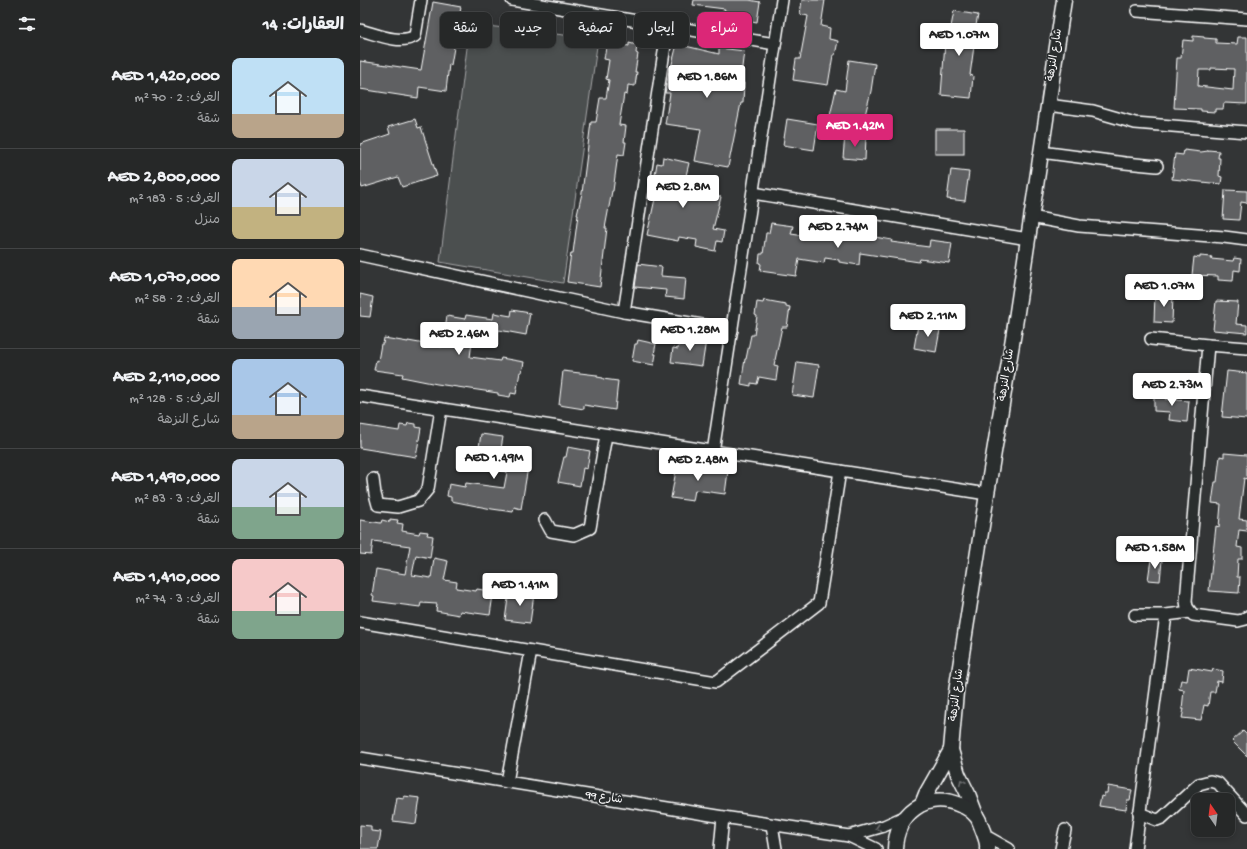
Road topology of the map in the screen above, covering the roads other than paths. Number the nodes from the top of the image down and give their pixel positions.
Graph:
1 (421, 0) edge
2 (512, 0) edge
3 (782, 0) edge
4 (1064, 0) edge
5 (533, 2) edge
6 (1137, 11) dead end
7 (1247, 19) edge
8 (634, 20) edge
9 (360, 30) edge
10 (689, 30) edge
11 (775, 44) junction
12 (665, 48) edge
13 (1048, 105) junction
14 (1247, 132) edge
15 (1041, 152) junction
16 (1157, 166) dead end
17 (753, 193) junction
18 (1031, 217) junction
19 (1028, 239) junction
20 (1247, 240) edge
21 (360, 255) edge
22 (624, 312) junction
23 (732, 330) junction
24 (1151, 339) dead end
25 (1208, 346) junction
26 (1247, 348) edge
27 (360, 396) edge
28 (441, 409) junction
29 (606, 435) junction
30 (713, 452) junction
31 (840, 471) junction
32 (373, 479) dead end
33 (987, 494) junction
34 (544, 520) dead end
35 (1190, 612) junction
36 (1135, 615) dead end
37 (1166, 615) junction
38 (1247, 619) edge
39 (360, 622) edge
40 (530, 650) junction
41 (951, 750) junction
42 (360, 758) edge
43 (507, 782) junction
44 (922, 804) junction
45 (1139, 814) junction
46 (1247, 815) edge
47 (906, 816) junction
48 (723, 817) junction
49 (977, 817) junction
50 (772, 825) junction
51 (1065, 830) dead end
52 (984, 834) junction
53 (849, 836) junction
54 (720, 849) edge
55 (776, 849) edge
56 (876, 849) edge
57 (895, 849) edge
58 (987, 849) edge
59 (1009, 849) edge
60 (1061, 849) edge
61 (1135, 849) edge

1 - 9 street
2 - 5 street
3 - 11 street
4 - 13 main road, شارع النزهة
5 - 8 street
6 - 7 street
10 - 11 street
11 - 17 street
12 - 22 street
13 - 14 street
13 - 15 main road, شارع النزهة
15 - 16 street
15 - 18 main road, شارع النزهة
17 - 19 street
17 - 23 street
18 - 19 main road, شارع النزهة
18 - 20 street
19 - 33 main road, شارع النزهة
21 - 22 street
22 - 23 street
23 - 30 street
24 - 25 street
25 - 26 street
25 - 35 street
27 - 28 street
28 - 29 street
28 - 32 street
29 - 30 street
29 - 34 street
30 - 31 street
31 - 33 street
31 - 40 street
33 - 41 main road, شارع النزهة
35 - 37 street
35 - 38 street
36 - 37 street
37 - 45 street
39 - 40 street
40 - 43 street
41 - 44 main road, شارع النزهة
49 -> 41 main road, شارع النزهة
42 - 43 street, شارع 99
43 - 48 street, شارع 99
44 - 47 main road
44 - 49 main road
45 - 46 street
45 - 61 street
47 -> 53 street, شارع 99
47 - 57 main road
48 - 50 street, شارع 99
48 - 54 street
49 - 52 main road, شارع النزهة
50 - 53 street, شارع 99
50 - 55 street
51 - 60 street
52 - 58 main road, شارع النزهة
52 - 59 street
53 - 56 street, شارع 99

